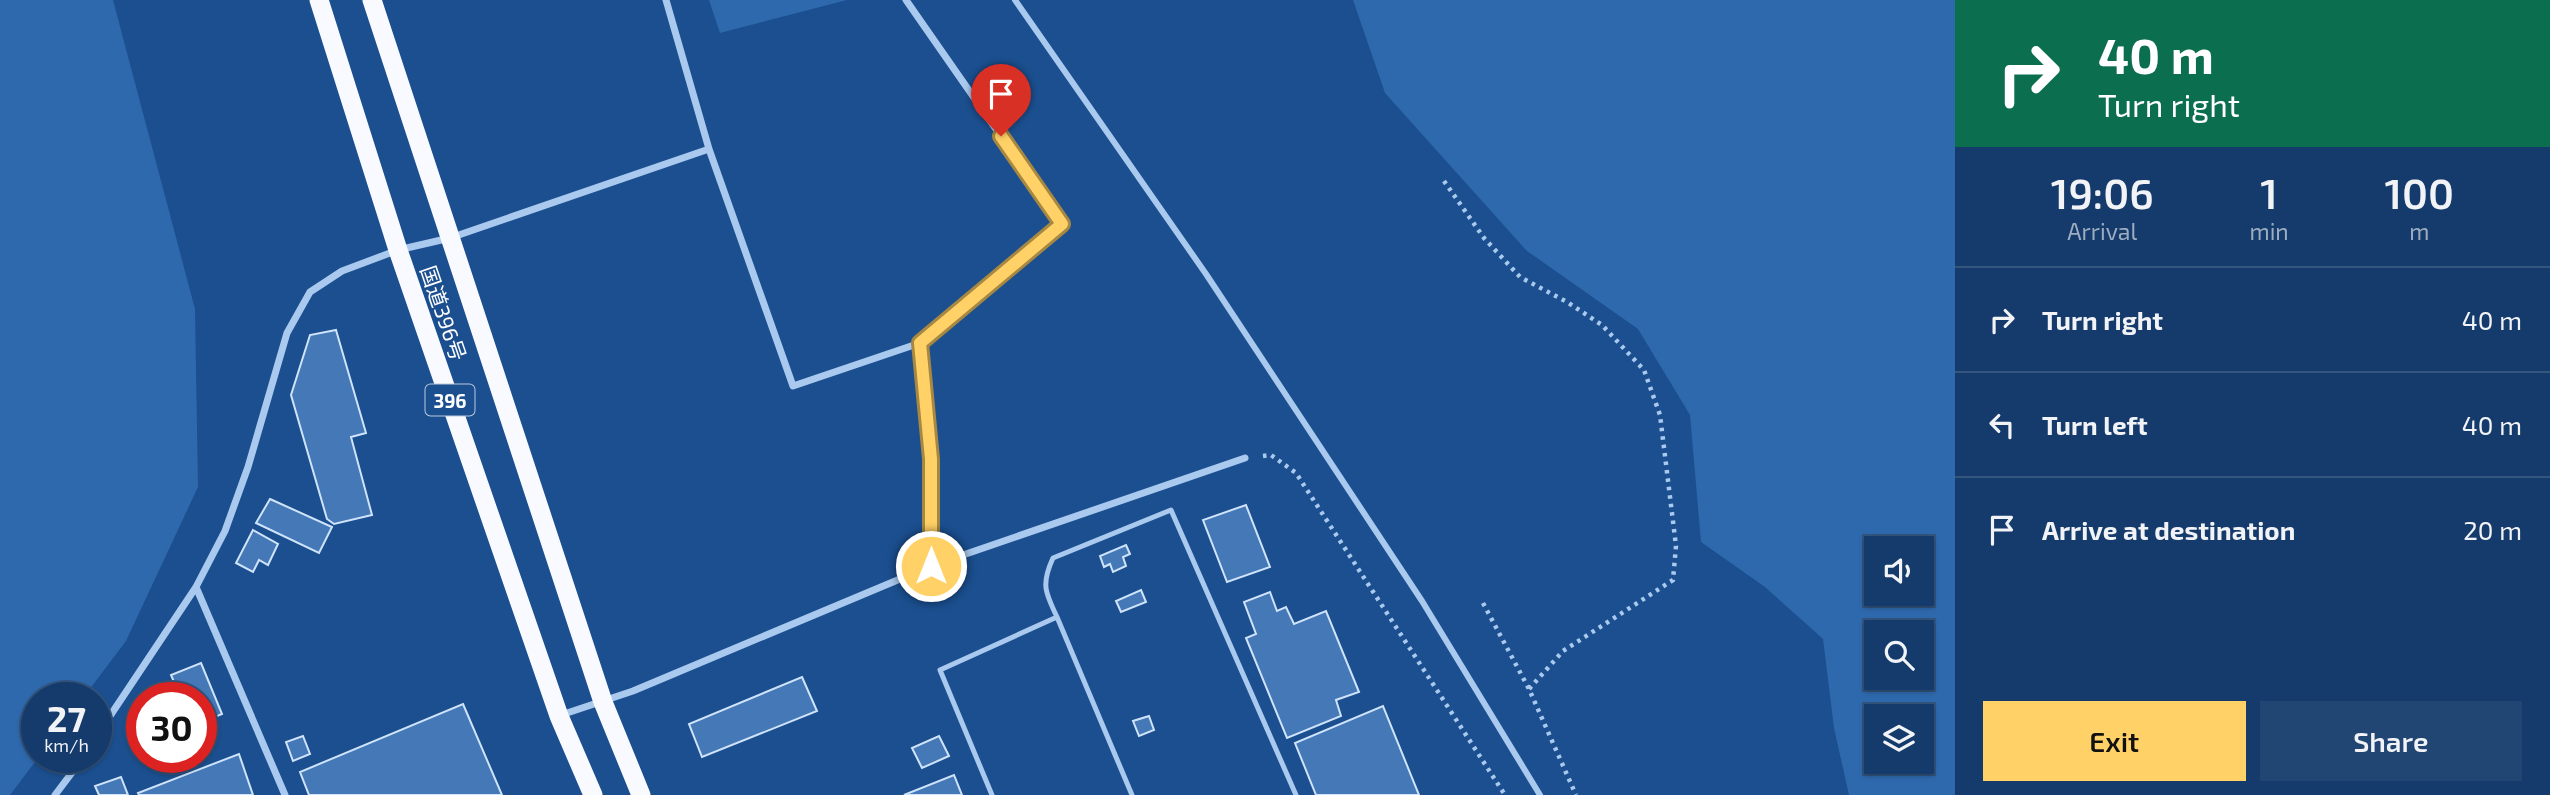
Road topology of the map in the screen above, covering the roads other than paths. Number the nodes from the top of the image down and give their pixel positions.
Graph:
1 (319, 0) edge
2 (372, 0) edge
3 (666, 0) edge
4 (906, 0) edge
5 (1015, 0) edge
6 (709, 149) junction
7 (450, 238) junction
8 (398, 250) junction
9 (920, 343) junction
10 (1245, 458) road end
11 (931, 566) junction
12 (197, 587) junction
13 (1057, 617) junction
14 (603, 702) junction
15 (112, 713) edge
16 (559, 716) junction
17 (72, 773) edge
18 (55, 795) edge
19 (285, 795) edge
20 (593, 795) edge
21 (641, 795) edge
22 (992, 795) edge
23 (1132, 795) edge
24 (1296, 795) edge
25 (1540, 795) edge

1 - 8 highway, 国道396号 / 396
2 - 7 highway, 国道396号 / 396
3 - 6 street
4 - 9 street
5 - 25 street
6 - 7 street
6 - 9 street
7 - 8 street
7 - 14 highway, 国道396号 / 396
8 - 12 street
8 - 16 highway, 国道396号 / 396
9 - 11 street
10 - 11 street
11 - 14 street
12 - 15 street
12 - 19 street
13 - 22 lane
13 - 23 lane
13 - 24 lane
14 - 16 street
14 - 21 highway, 国道396号 / 396
16 - 20 highway, 国道396号 / 396
17 - 18 street

